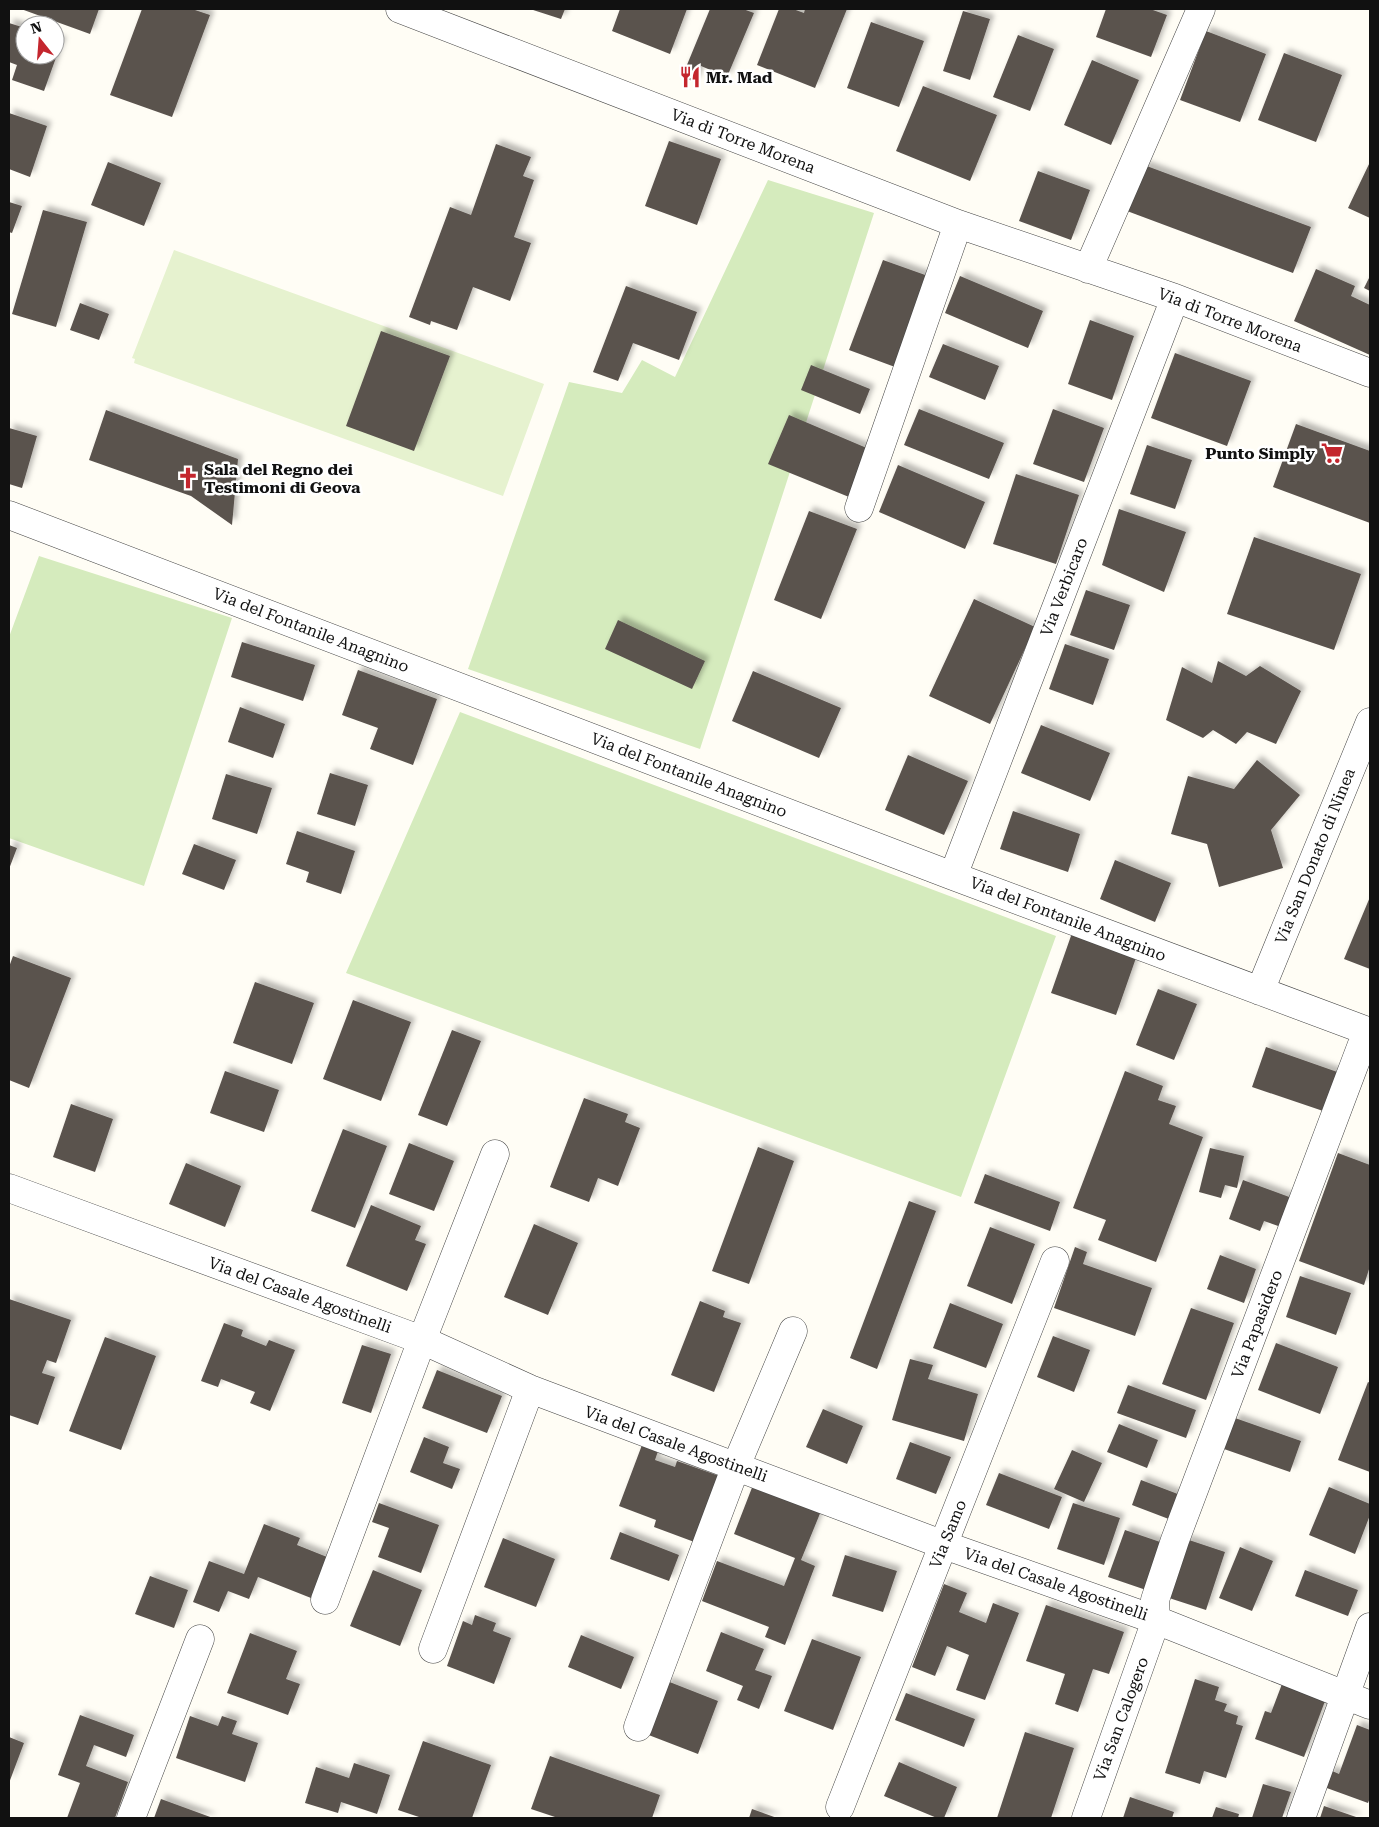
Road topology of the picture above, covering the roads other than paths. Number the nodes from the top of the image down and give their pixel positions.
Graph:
1 (400, 9) edge
2 (1201, 9) edge
3 (958, 224) junction
4 (1088, 269) junction
5 (1175, 298) junction
6 (1370, 373) edge
7 (859, 508) dead end
8 (9, 515) edge
9 (1370, 722) edge
10 (954, 876) junction
11 (1260, 991) junction
12 (1369, 1032) edge
13 (495, 1154) dead end
14 (9, 1188) edge
15 (1055, 1262) dead end
16 (793, 1331) dead end
17 (422, 1340) junction
18 (530, 1389) junction
19 (736, 1466) junction
20 (944, 1545) junction
21 (325, 1600) dead end
22 (1156, 1620) junction
23 (1370, 1627) edge
24 (200, 1639) dead end
25 (433, 1649) dead end
26 (1345, 1696) junction
27 (1370, 1705) edge
28 (638, 1727) dead end
29 (840, 1807) dead end
30 (131, 1818) edge
31 (1086, 1818) edge
32 (1301, 1818) edge

1 - 3 street, Via di Torre Morena
2 - 4 street
3 - 4 street, Via di Torre Morena
3 - 7 street
4 - 5 street, Via di Torre Morena
5 - 6 street, Via di Torre Morena
5 - 10 street, Via Verbicaro
8 - 10 street, Via del Fontanile Anagnino
9 - 11 street, Via San Donato di Ninea
10 - 11 street, Via del Fontanile Anagnino
11 - 12 street, Via del Fontanile Anagnino
12 - 22 street, Via Papasidero
13 - 17 street
14 - 17 street, Via del Casale Agostinelli
15 - 20 street, Via Samo
16 - 19 street
17 - 18 street, Via del Casale Agostinelli
17 - 21 street
18 - 19 street, Via del Casale Agostinelli
18 - 25 street
19 - 20 street, Via del Casale Agostinelli
19 - 28 street
20 - 22 street, Via del Casale Agostinelli
20 - 29 street, Via Samo
22 - 26 street, Via del Casale Agostinelli
22 - 31 street, Via San Calogero
23 - 26 street
24 - 30 street
26 - 27 street, Via del Casale Agostinelli
26 - 32 street

